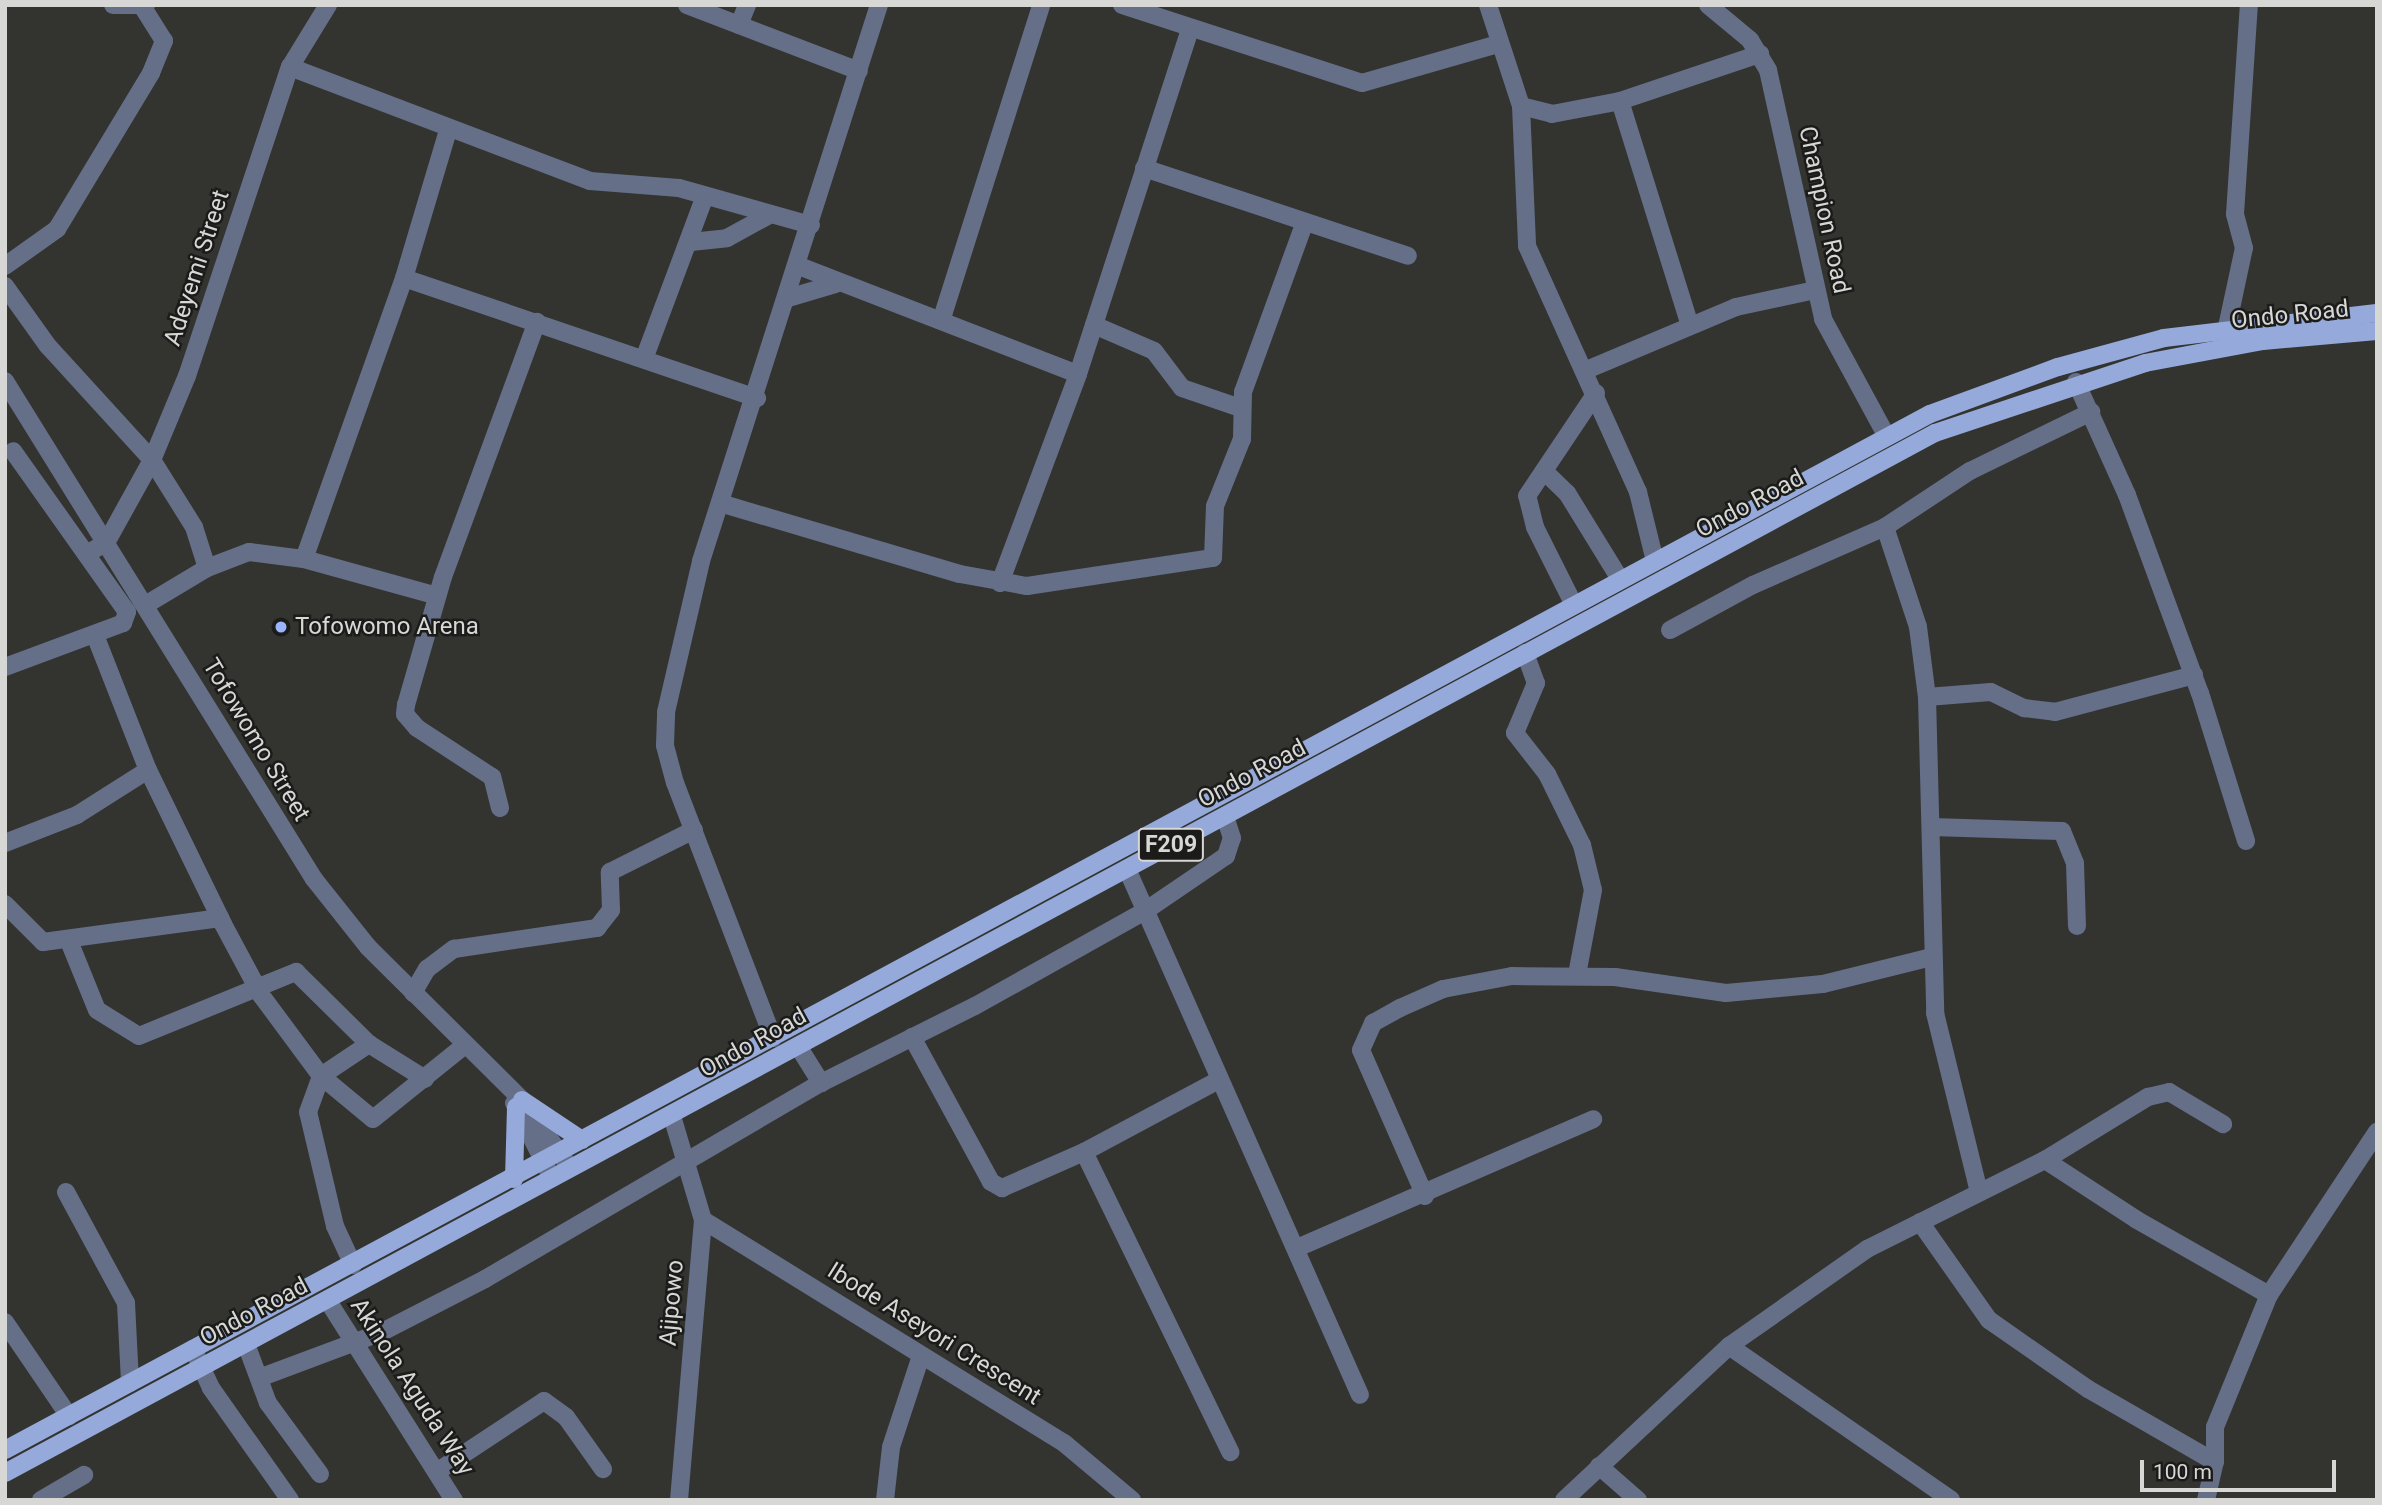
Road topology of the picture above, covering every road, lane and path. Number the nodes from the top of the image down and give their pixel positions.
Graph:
1 (113, 5) edge
2 (328, 5) edge
3 (687, 5) edge
4 (747, 5) edge
5 (879, 5) edge
6 (1041, 5) edge
7 (1122, 5) edge
8 (1488, 5) edge
9 (1708, 5) edge
10 (2249, 5) edge
11 (144, 6) edge
12 (739, 25) junction
13 (1190, 30) junction
14 (1498, 44) junction
15 (1760, 54) junction
16 (290, 67) junction
17 (859, 71) junction
18 (1620, 101) junction
19 (1521, 106) junction
20 (448, 130) junction
21 (1144, 168) junction
22 (705, 196) junction
23 (771, 215) junction
24 (1304, 224) junction
25 (811, 225) junction
26 (691, 242) junction
27 (1408, 256) dead end
28 (5, 266) edge
29 (799, 266) junction
30 (404, 278) junction
31 (836, 284) junction
32 (5, 286) edge
33 (1815, 290) junction
34 (788, 298) junction
35 (2377, 313) edge
36 (942, 317) junction
37 (537, 322) junction
38 (1689, 323) junction
39 (1094, 325) junction
40 (2227, 327) junction
41 (2377, 331) edge
42 (644, 359) junction
43 (1584, 371) junction
44 (1078, 374) junction
45 (2076, 382) junction
46 (7, 389) edge
47 (1596, 393) junction
48 (757, 398) junction
49 (1240, 408) junction
50 (2091, 412) junction
51 (1886, 435) junction
52 (13, 451) dead end
53 (152, 460) junction
54 (1544, 471) junction
55 (720, 503) junction
56 (1885, 527) junction
57 (106, 543) junction
58 (86, 554) junction
59 (304, 559) junction
60 (1655, 561) junction
61 (207, 568) junction
62 (1620, 579) junction
63 (1000, 583) junction
64 (438, 596) junction
65 (147, 604) junction
66 (1574, 605) junction
67 (1670, 630) dead end
68 (95, 635) junction
69 (1525, 653) junction
70 (5, 667) edge
71 (2194, 676) junction
72 (1927, 697) junction
73 (1373, 713) junction
74 (1384, 730) junction
75 (148, 770) junction
76 (500, 808) dead end
77 (1225, 816) junction
78 (1932, 827) junction
79 (694, 830) junction
80 (2246, 841) dead end
81 (5, 843) edge
82 (1127, 869) junction
83 (5, 904) edge
84 (1145, 911) junction
85 (220, 918) junction
86 (2077, 926) dead end
87 (69, 941) junction
88 (1931, 957) junction
89 (1577, 975) junction
90 (256, 985) junction
91 (413, 993) junction
92 (912, 1037) junction
93 (773, 1038) junction
94 (369, 1044) junction
95 (465, 1045) junction
96 (798, 1046) junction
97 (321, 1076) junction
98 (425, 1079) junction
99 (1219, 1080) junction
100 (821, 1083) junction
101 (515, 1099) junction
102 (672, 1115) junction
103 (1593, 1119) dead end
104 (2223, 1124) dead end
105 (2377, 1132) edge
106 (582, 1140) junction
107 (559, 1152) junction
108 (1084, 1152) junction
109 (2045, 1160) junction
110 (542, 1162) junction
111 (686, 1162) junction
112 (571, 1168) junction
113 (552, 1178) junction
114 (514, 1179) junction
115 (66, 1192) dead end
116 (1979, 1192) junction
117 (1425, 1196) junction
118 (703, 1220) junction
119 (1920, 1222) junction
120 (1297, 1248) junction
121 (353, 1265) junction
122 (2269, 1295) junction
123 (328, 1301) junction
124 (5, 1322) edge
125 (1754, 1328) junction
126 (246, 1345) junction
127 (353, 1345) junction
128 (1729, 1346) junction
129 (192, 1349) junction
130 (921, 1356) junction
131 (202, 1368) junction
132 (1762, 1368) junction
133 (259, 1378) junction
134 (130, 1383) junction
135 (1360, 1395) dead end
136 (69, 1416) junction
137 (5, 1450) edge
138 (1230, 1452) dead end
139 (2215, 1462) junction
140 (1599, 1466) junction
141 (603, 1469) dead end
142 (438, 1471) junction
143 (5, 1473) edge
144 (320, 1474) dead end
145 (84, 1475) dead end
146 (41, 1500) edge
147 (290, 1500) edge
148 (454, 1500) edge
149 (679, 1500) edge
150 (885, 1500) edge
151 (1132, 1500) edge
152 (1564, 1500) edge
153 (1638, 1500) edge
154 (1951, 1500) edge
155 (2206, 1500) edge

1 - 11 street
2 - 16 street, Adeyemi Street
3 - 12 street
4 - 12 street
5 - 17 street
6 - 36 street
7 - 13 street
8 - 14 street
9 - 15 street
10 - 40 street
11 - 28 street
12 - 17 street
13 - 14 street
13 - 21 street
14 - 19 street
15 - 18 street
15 - 33 street, Champion Road
16 - 20 street
16 - 53 street, Adeyemi Street
17 - 25 street
18 - 19 street
18 - 38 street
19 - 43 street
20 - 22 street
20 - 30 street
21 - 24 street
21 - 39 street
22 - 23 street
22 - 26 street
23 - 25 street
23 - 26 street
24 - 27 street
24 - 49 street
25 - 29 street
26 - 42 street
29 - 31 street
29 - 34 street
30 - 37 street
30 - 59 street
31 - 34 street
31 - 36 street
32 - 53 street
33 - 38 street
33 - 51 street, Champion Road
34 - 48 street
35 - 40 main road, Ondo Road / F209
36 - 44 street
37 - 42 street
37 - 64 street
38 - 43 street
39 - 44 street
39 - 49 street
40 - 51 main road, Ondo Road / F209
41 - 45 main road, Ondo Road / F209
42 - 48 street
43 - 47 street
44 - 63 street
45 - 50 street
45 - 69 main road, Ondo Road / F209
46 - 57 street, Tofowomo Street
47 - 54 street
47 - 60 street
48 - 55 street
49 - 63 street
50 - 56 street
50 - 71 street
51 - 60 main road, Ondo Road / F209
52 - 58 street
53 - 57 street, Adeyemi Street
53 - 61 street
54 - 62 street
54 - 66 street
55 - 63 street
55 - 79 street
56 - 67 street
56 - 72 street
57 - 58 street
57 - 65 street, Tofowomo Street
58 - 68 street
59 - 61 street
59 - 64 street
60 - 62 main road, Ondo Road / F209
61 - 65 street
62 - 66 main road, Ondo Road / F209
64 - 76 street
65 - 91 street, Tofowomo Street
66 - 73 main road, Ondo Road / F209
68 - 70 street
68 - 75 street
69 - 74 main road, Ondo Road / F209
69 - 89 street
71 - 72 street
71 - 80 street
72 - 78 street
73 - 74 main road
73 - 93 main road, Ondo Road / F209
74 - 77 main road, Ondo Road / F209
75 - 81 street
75 - 85 street
77 - 82 main road, Ondo Road / F209
77 - 84 street
78 - 86 street
78 - 88 street
79 - 91 street
79 - 93 street
82 - 84 street
82 - 96 main road, Ondo Road / F209
83 - 87 street
84 - 92 street
84 - 99 street
85 - 87 street
85 - 90 street
87 - 90 street
88 - 89 street
88 - 116 street
89 - 117 street
90 - 94 street
90 - 97 street
91 - 95 street, Tofowomo Street
92 - 100 street
92 - 108 street
93 - 106 main road, Ondo Road / F209
94 - 97 street
94 - 98 street
95 - 98 street
95 - 101 street, Tofowomo Street
96 - 100 street
96 - 102 main road, Ondo Road / F209
97 - 98 street
97 - 121 street
99 - 108 street
99 - 120 street
100 - 111 street
101 - 106 main road
101 - 107 street, Tofowomo Street
101 - 110 street, Tofowomo Street
101 - 114 main road
102 - 111 street, Ajipowo
102 - 112 main road, Ondo Road / F209
103 - 117 street
104 - 109 street
105 - 122 street
106 - 107 main road, Ondo Road / F209
107 - 110 main road, Ondo Road / F209
107 - 112 street, Tofowomo Street
108 - 138 street
109 - 116 street
109 - 122 street
110 - 113 street, Tofowomo Street
110 - 114 main road, Ondo Road / F209
111 - 118 street, Ajipowo
111 - 127 street
112 - 113 main road, Ondo Road / F209
113 - 123 main road, Ondo Road / F209
114 - 121 main road, Ondo Road / F209
115 - 134 street
116 - 119 street
117 - 120 street
118 - 130 street, Ibode Aseyori Crescent
118 - 149 street, Ajipowo
119 - 125 street
119 - 139 street
120 - 135 street
121 - 129 main road, Ondo Road / F209
122 - 139 street
123 - 126 main road, Ondo Road / F209
123 - 127 street, Akinola Aguda Way
124 - 136 street
125 - 128 street
125 - 132 street
126 - 131 main road, Ondo Road / F209
126 - 133 street
127 - 133 street
127 - 142 street, Akinola Aguda Way
128 - 132 street
128 - 140 street
129 - 131 street
129 - 134 main road, Ondo Road / F209
130 - 150 street
130 - 151 street, Ibode Aseyori Crescent
131 - 143 main road, Ondo Road / F209
131 - 147 street
132 - 154 street
133 - 144 street
134 - 136 main road, Ondo Road / F209
136 - 137 main road, Ondo Road / F209
139 - 155 street
140 - 152 street
140 - 153 street
141 - 142 street
142 - 148 street, Akinola Aguda Way
145 - 146 street

